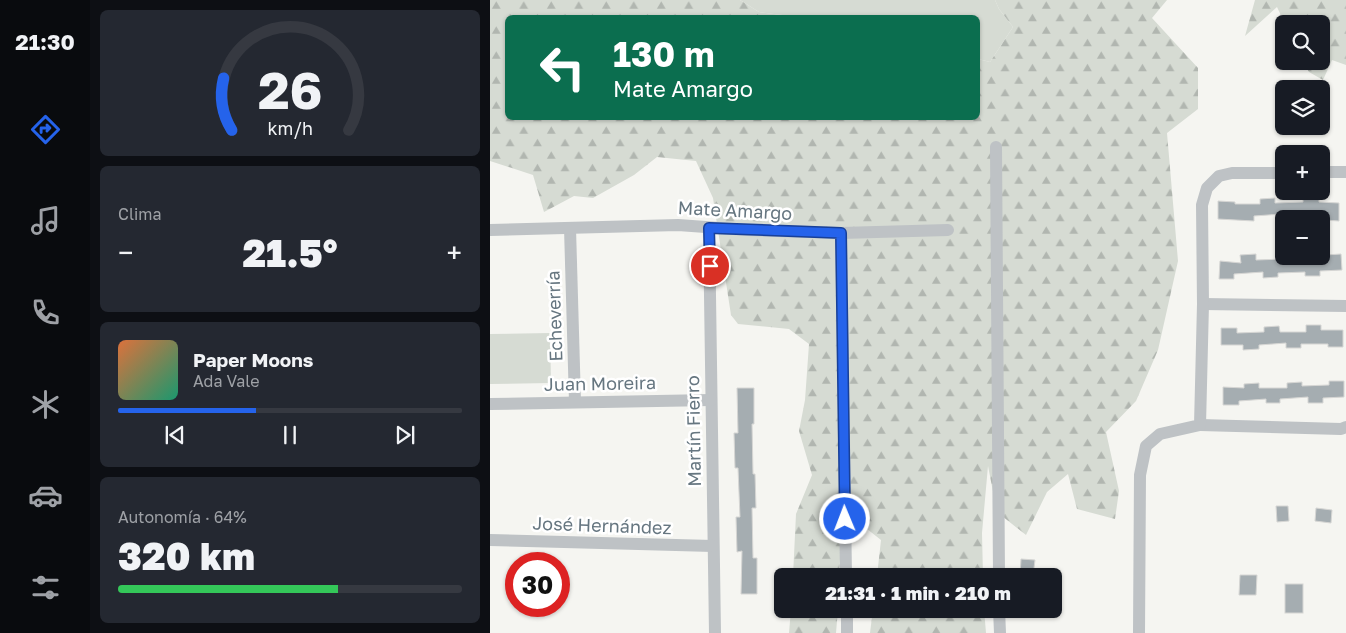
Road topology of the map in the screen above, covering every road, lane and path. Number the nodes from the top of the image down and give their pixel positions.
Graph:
1 (996, 147) dead end
2 (1330, 172) edge
3 (1346, 172) edge
4 (1275, 173) edge
5 (570, 228) junction
6 (709, 228) junction
7 (490, 230) edge
8 (948, 230) dead end
9 (841, 233) junction
10 (1203, 304) junction
11 (1346, 306) edge
12 (712, 400) junction
13 (575, 402) junction
14 (490, 404) edge
15 (1200, 426) junction
16 (1346, 427) edge
17 (490, 540) edge
18 (713, 546) junction
19 (846, 568) edge
20 (999, 568) edge
21 (847, 618) edge
22 (1000, 618) edge
23 (714, 633) edge
24 (847, 633) edge
25 (1000, 633) edge
26 (1139, 633) edge

1 - 20 street
2 - 3 street
4 - 10 street
5 - 6 street, Mate Amargo
5 - 7 street, Mate Amargo
5 - 13 street, Echeverría
6 - 9 street, Mate Amargo
6 - 12 street, Martín Fierro
8 - 9 street, Mate Amargo
9 - 19 street
10 - 11 street
10 - 15 street
12 - 13 street, Juan Moreira
12 - 18 street, Martín Fierro
13 - 14 street, Juan Moreira
15 - 16 street
15 - 26 street
17 - 18 street, José Hernández
18 - 23 street, Martín Fierro
21 - 24 street
22 - 25 street

